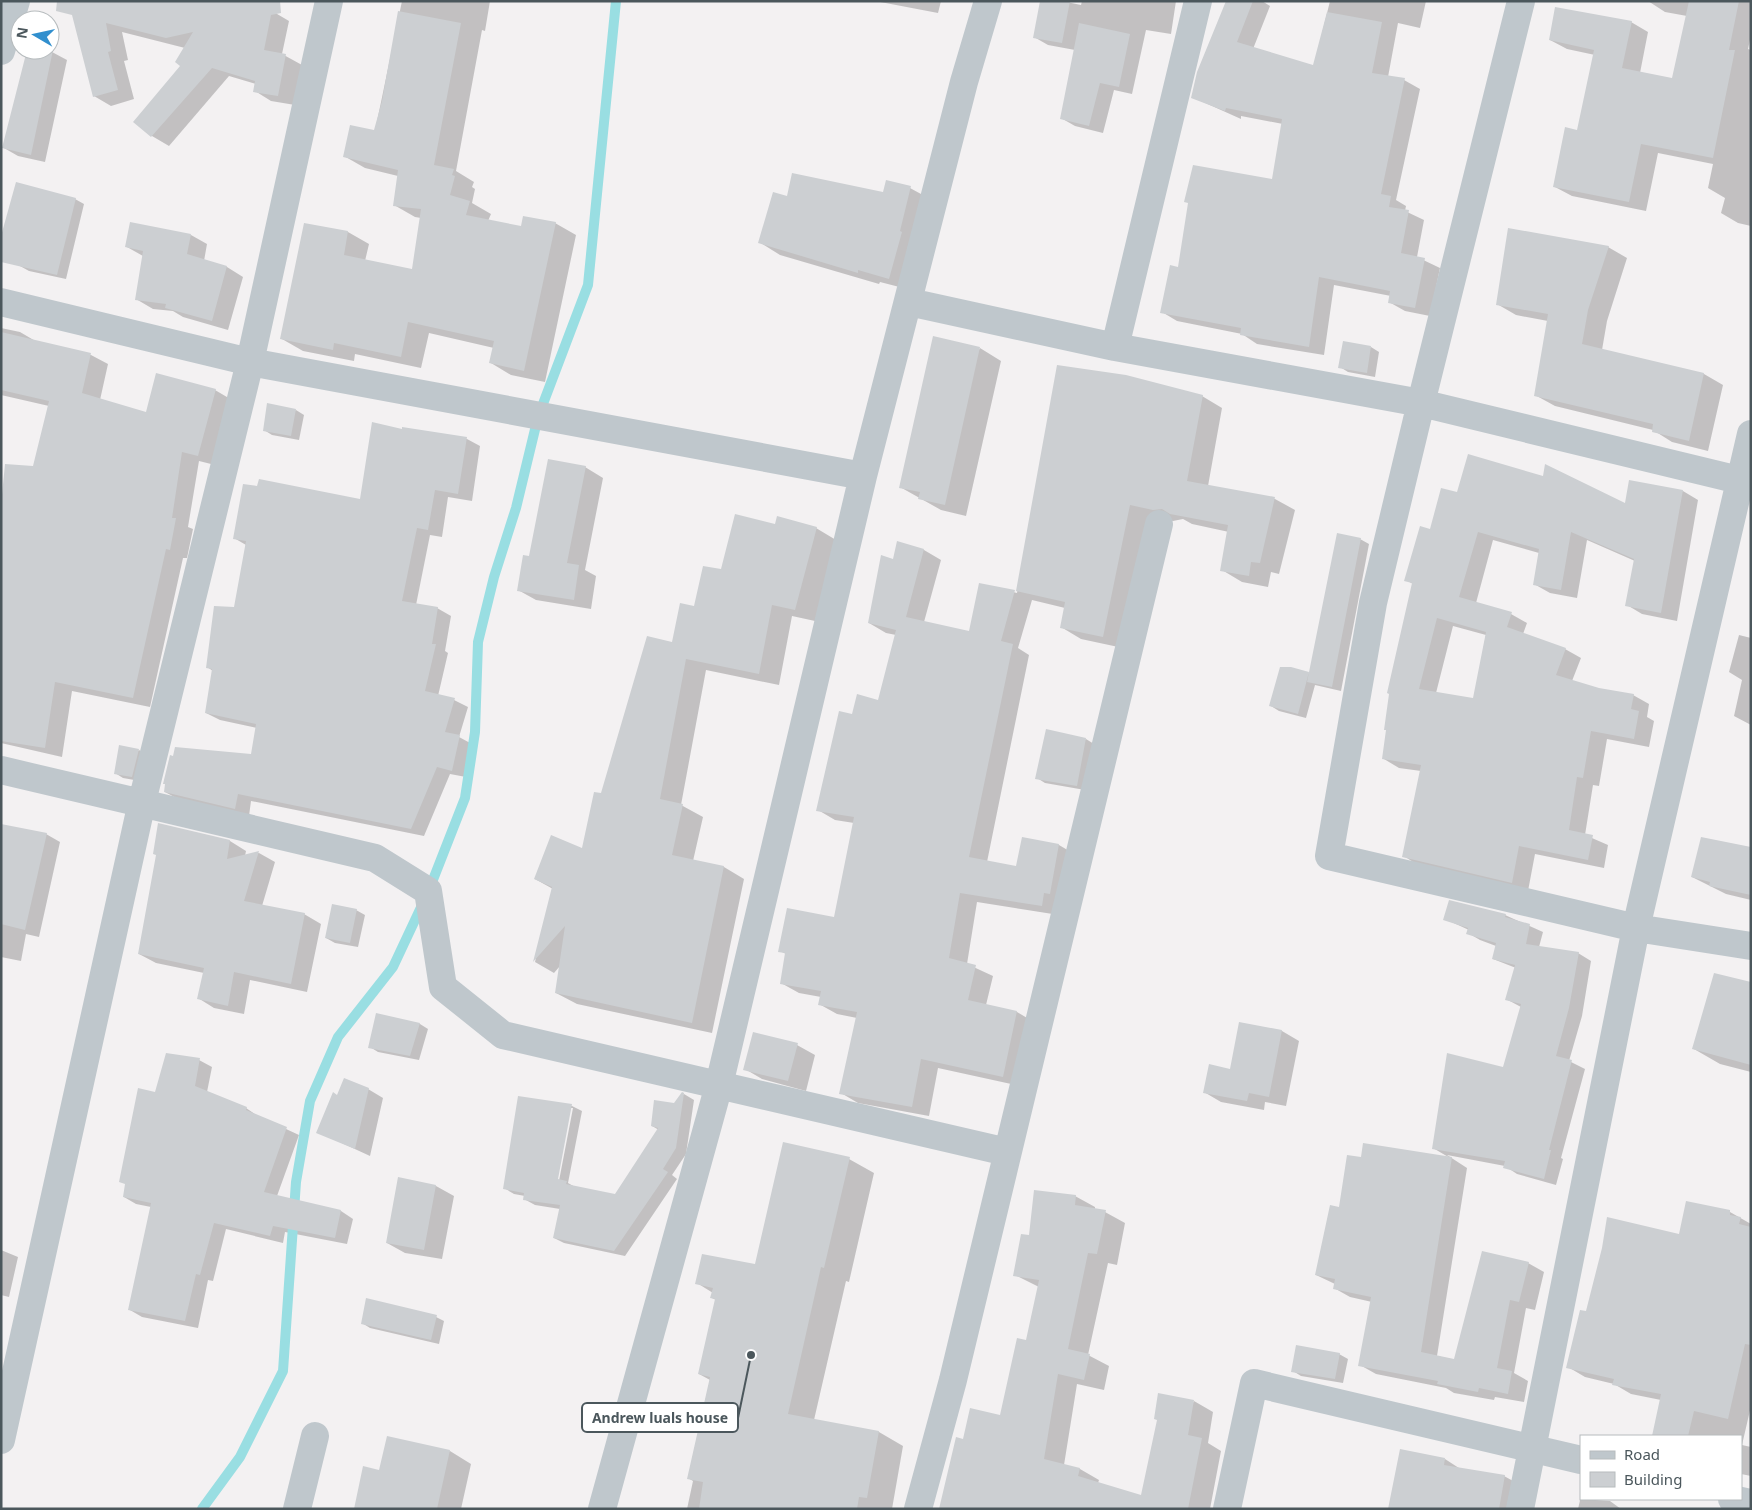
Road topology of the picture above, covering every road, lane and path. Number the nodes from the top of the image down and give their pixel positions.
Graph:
1 (16, 1) edge
2 (329, 1) edge
3 (988, 1) edge
4 (1198, 1) edge
5 (1521, 1) edge
6 (1, 51) edge
7 (1, 302) edge
8 (909, 302) junction
9 (1116, 347) junction
10 (250, 362) junction
11 (1421, 403) junction
12 (1751, 434) edge
13 (863, 476) junction
14 (1746, 482) edge
15 (1159, 524) dead end
16 (1, 770) edge
17 (142, 802) junction
18 (1636, 928) junction
19 (1751, 946) edge
20 (719, 1085) junction
21 (1007, 1152) junction
22 (315, 1436) dead end
23 (1, 1440) edge
24 (1530, 1447) junction
25 (1580, 1460) edge
26 (1736, 1500) edge
27 (1751, 1504) edge
28 (297, 1509) edge
29 (602, 1509) edge
30 (918, 1509) edge
31 (1227, 1509) edge
32 (1520, 1509) edge

1 - 6 street
2 - 10 street
3 - 8 street
4 - 9 street
5 - 11 street
7 - 10 street
8 - 9 street
8 - 13 street
9 - 11 street
10 - 13 street
10 - 17 street
11 - 14 street
11 - 18 street
12 - 14 street
13 - 20 street
14 - 18 street
15 - 21 street
16 - 17 street
17 - 20 street
17 - 23 street
18 - 19 street
18 - 24 street
20 - 21 street
20 - 29 street
21 - 30 street
22 - 28 street
24 - 25 street
24 - 31 street
24 - 32 street
26 - 27 street

